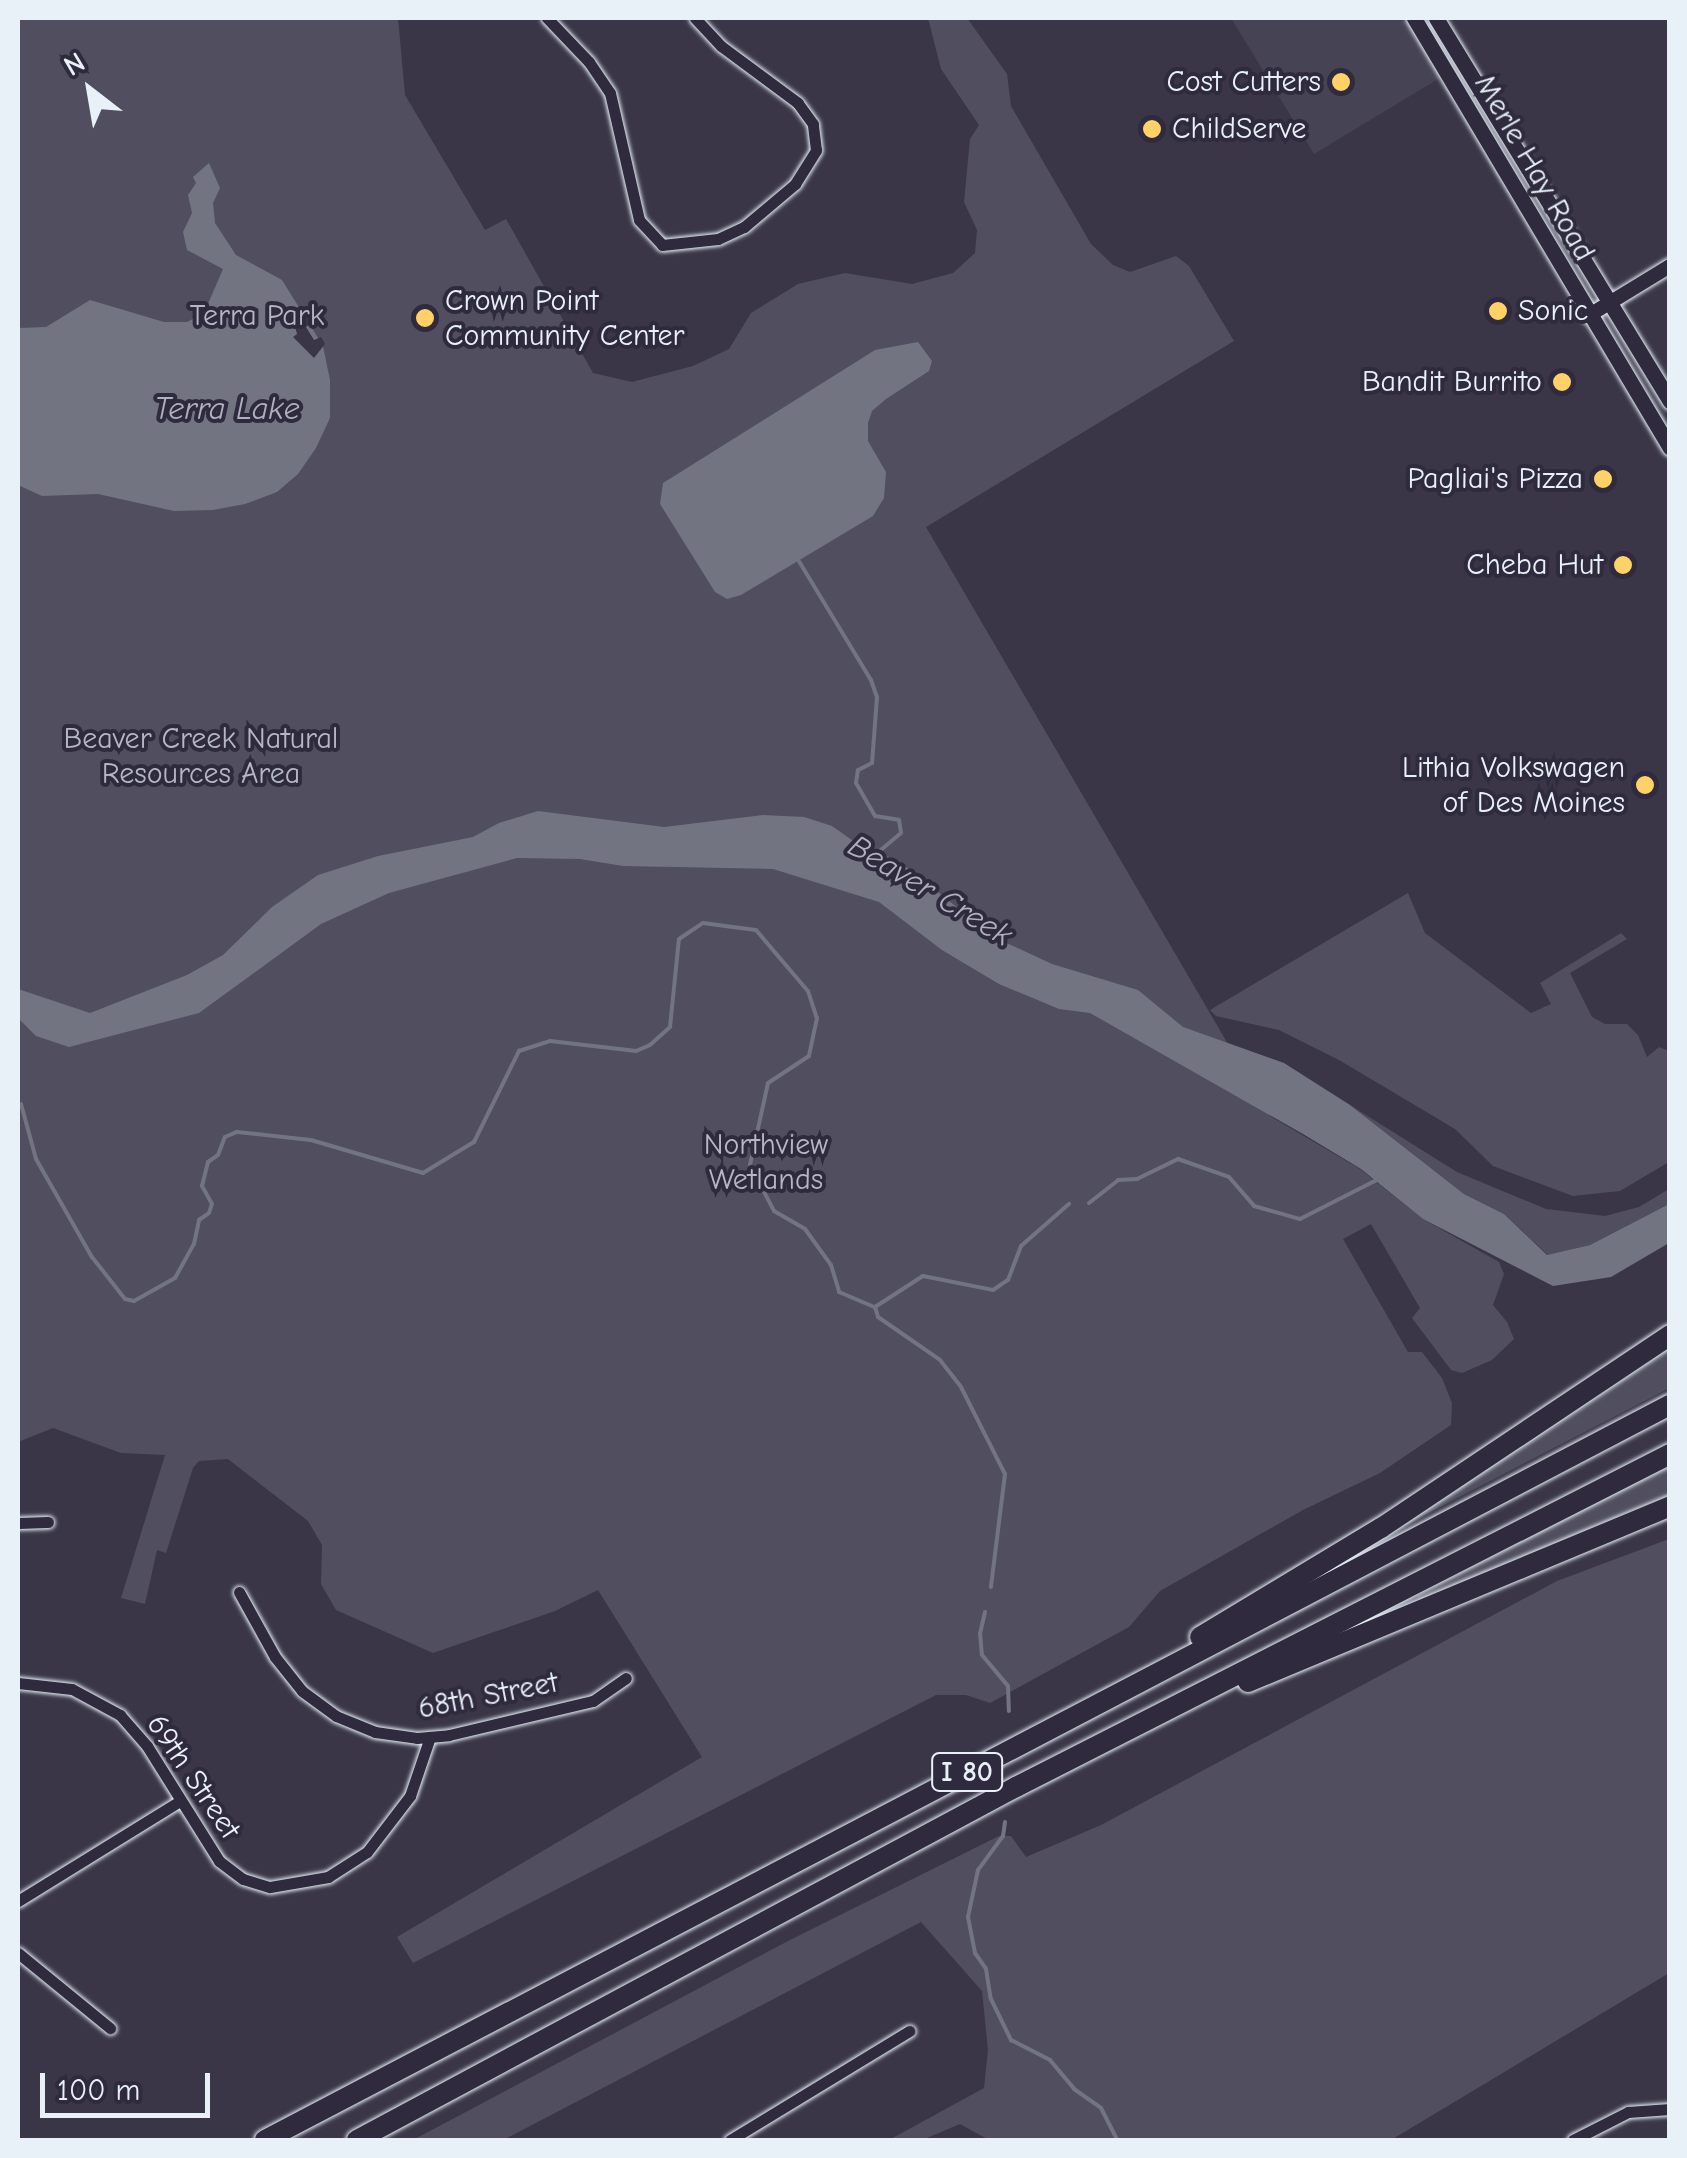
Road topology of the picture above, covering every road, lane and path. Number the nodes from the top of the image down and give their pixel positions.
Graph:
1 (547, 18) edge
2 (695, 18) edge
3 (1414, 18) edge
4 (1436, 18) edge
5 (1670, 266) edge
6 (1611, 302) junction
7 (1588, 316) junction
8 (1670, 401) edge
9 (1670, 448) edge
10 (1670, 1336) edge
11 (1670, 1405) edge
12 (1670, 1454) edge
13 (1670, 1506) edge
14 (48, 1522) dead end
15 (18, 1524) edge
16 (239, 1592) dead end
17 (626, 1678) dead end
18 (18, 1683) edge
19 (1174, 1705) junction
20 (430, 1737) junction
21 (1020, 1744) junction
22 (180, 1801) junction
23 (18, 1901) edge
24 (18, 1953) edge
25 (110, 2028) dead end
26 (908, 2032) dead end
27 (1670, 2109) edge
28 (265, 2140) edge
29 (356, 2140) edge
30 (730, 2140) edge
31 (1573, 2140) edge

1 - 2 street
3 - 7 main road, Merle Hay Road
4 - 6 main road, Merle Hay Road
5 - 6 street
6 - 7 street
6 - 8 main road, Merle Hay Road
7 - 9 main road, Merle Hay Road
10 - 21 highway
11 - 21 highway, I 80
12 - 19 highway, I 80
13 - 19 highway
14 - 15 street
16 - 20 street, 68th Street
17 - 20 street, 68th Street
18 - 22 street, 69th Street
19 - 29 highway, I 80
20 - 22 street, 69th Street
21 - 28 highway, I 80
22 - 23 street
24 - 25 street
26 - 30 street
27 - 31 street

